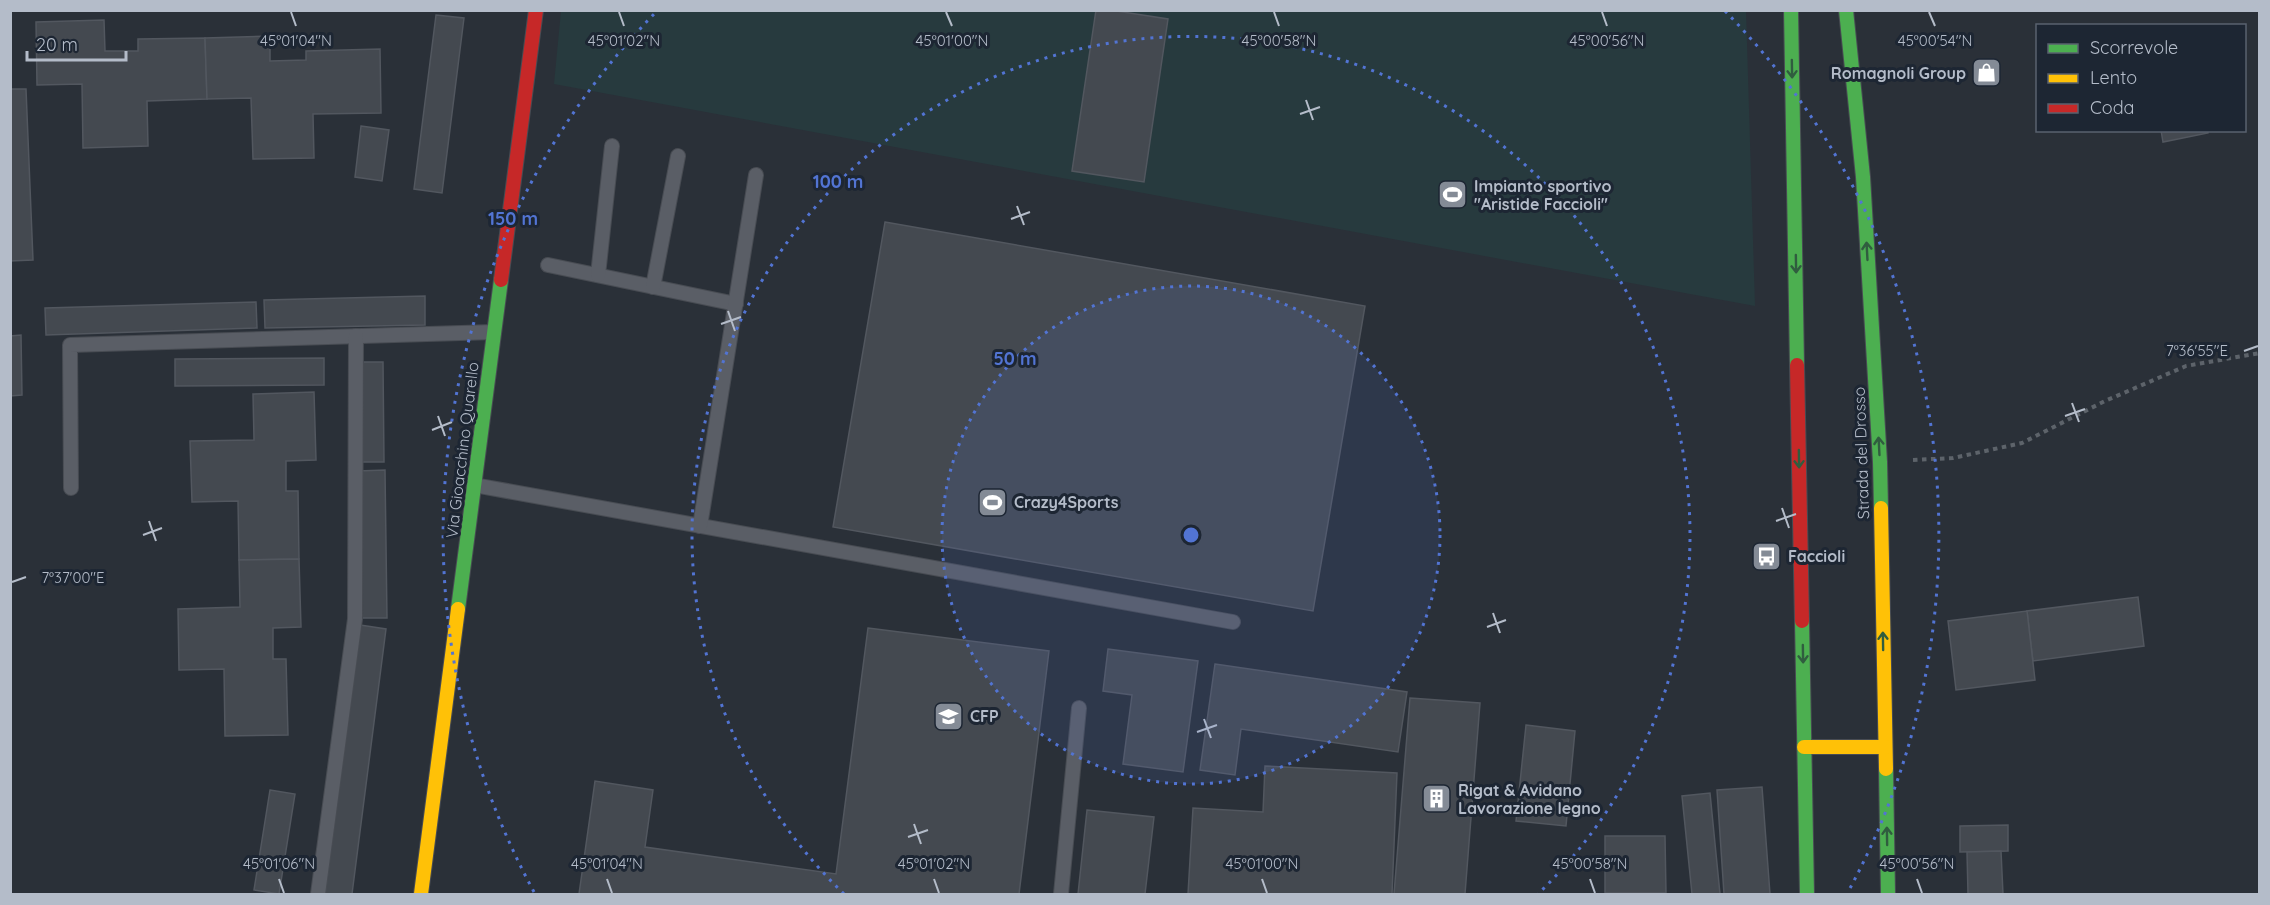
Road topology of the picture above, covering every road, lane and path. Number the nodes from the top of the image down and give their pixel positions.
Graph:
1 (536, 10) edge
2 (1791, 10) edge
3 (1846, 10) edge
4 (612, 146) dead end
5 (678, 156) dead end
6 (756, 175) dead end
7 (548, 265) dead end
8 (598, 275) junction
9 (653, 287) junction
10 (736, 304) junction
11 (494, 332) junction
12 (356, 336) junction
13 (2259, 353) edge
14 (1880, 462) junction
15 (474, 485) junction
16 (71, 488) dead end
17 (700, 526) junction
18 (1233, 622) dead end
19 (1079, 708) dead end
20 (1804, 747) junction
21 (1885, 747) junction
22 (318, 894) edge
23 (421, 894) edge
24 (1061, 894) edge
25 (1808, 894) edge
26 (1888, 894) edge

1 - 11 street, Via Gioacchino Quarello
2 -> 20 street
14 -> 3 street, Strada del Drosso
4 - 8 lane
5 - 9 lane
6 - 10 lane
7 - 8 lane
8 - 9 lane
9 - 10 lane
10 - 17 lane
11 - 12 lane
11 - 15 street, Via Gioacchino Quarello
12 - 16 lane
12 - 22 lane
13 - 14 path
21 -> 14 street, Strada del Drosso
15 - 17 lane
15 - 23 street, Via Gioacchino Quarello
17 - 18 lane
19 - 24 lane
20 - 21 street
20 - 25 street
26 -> 21 street, Strada del Drosso

